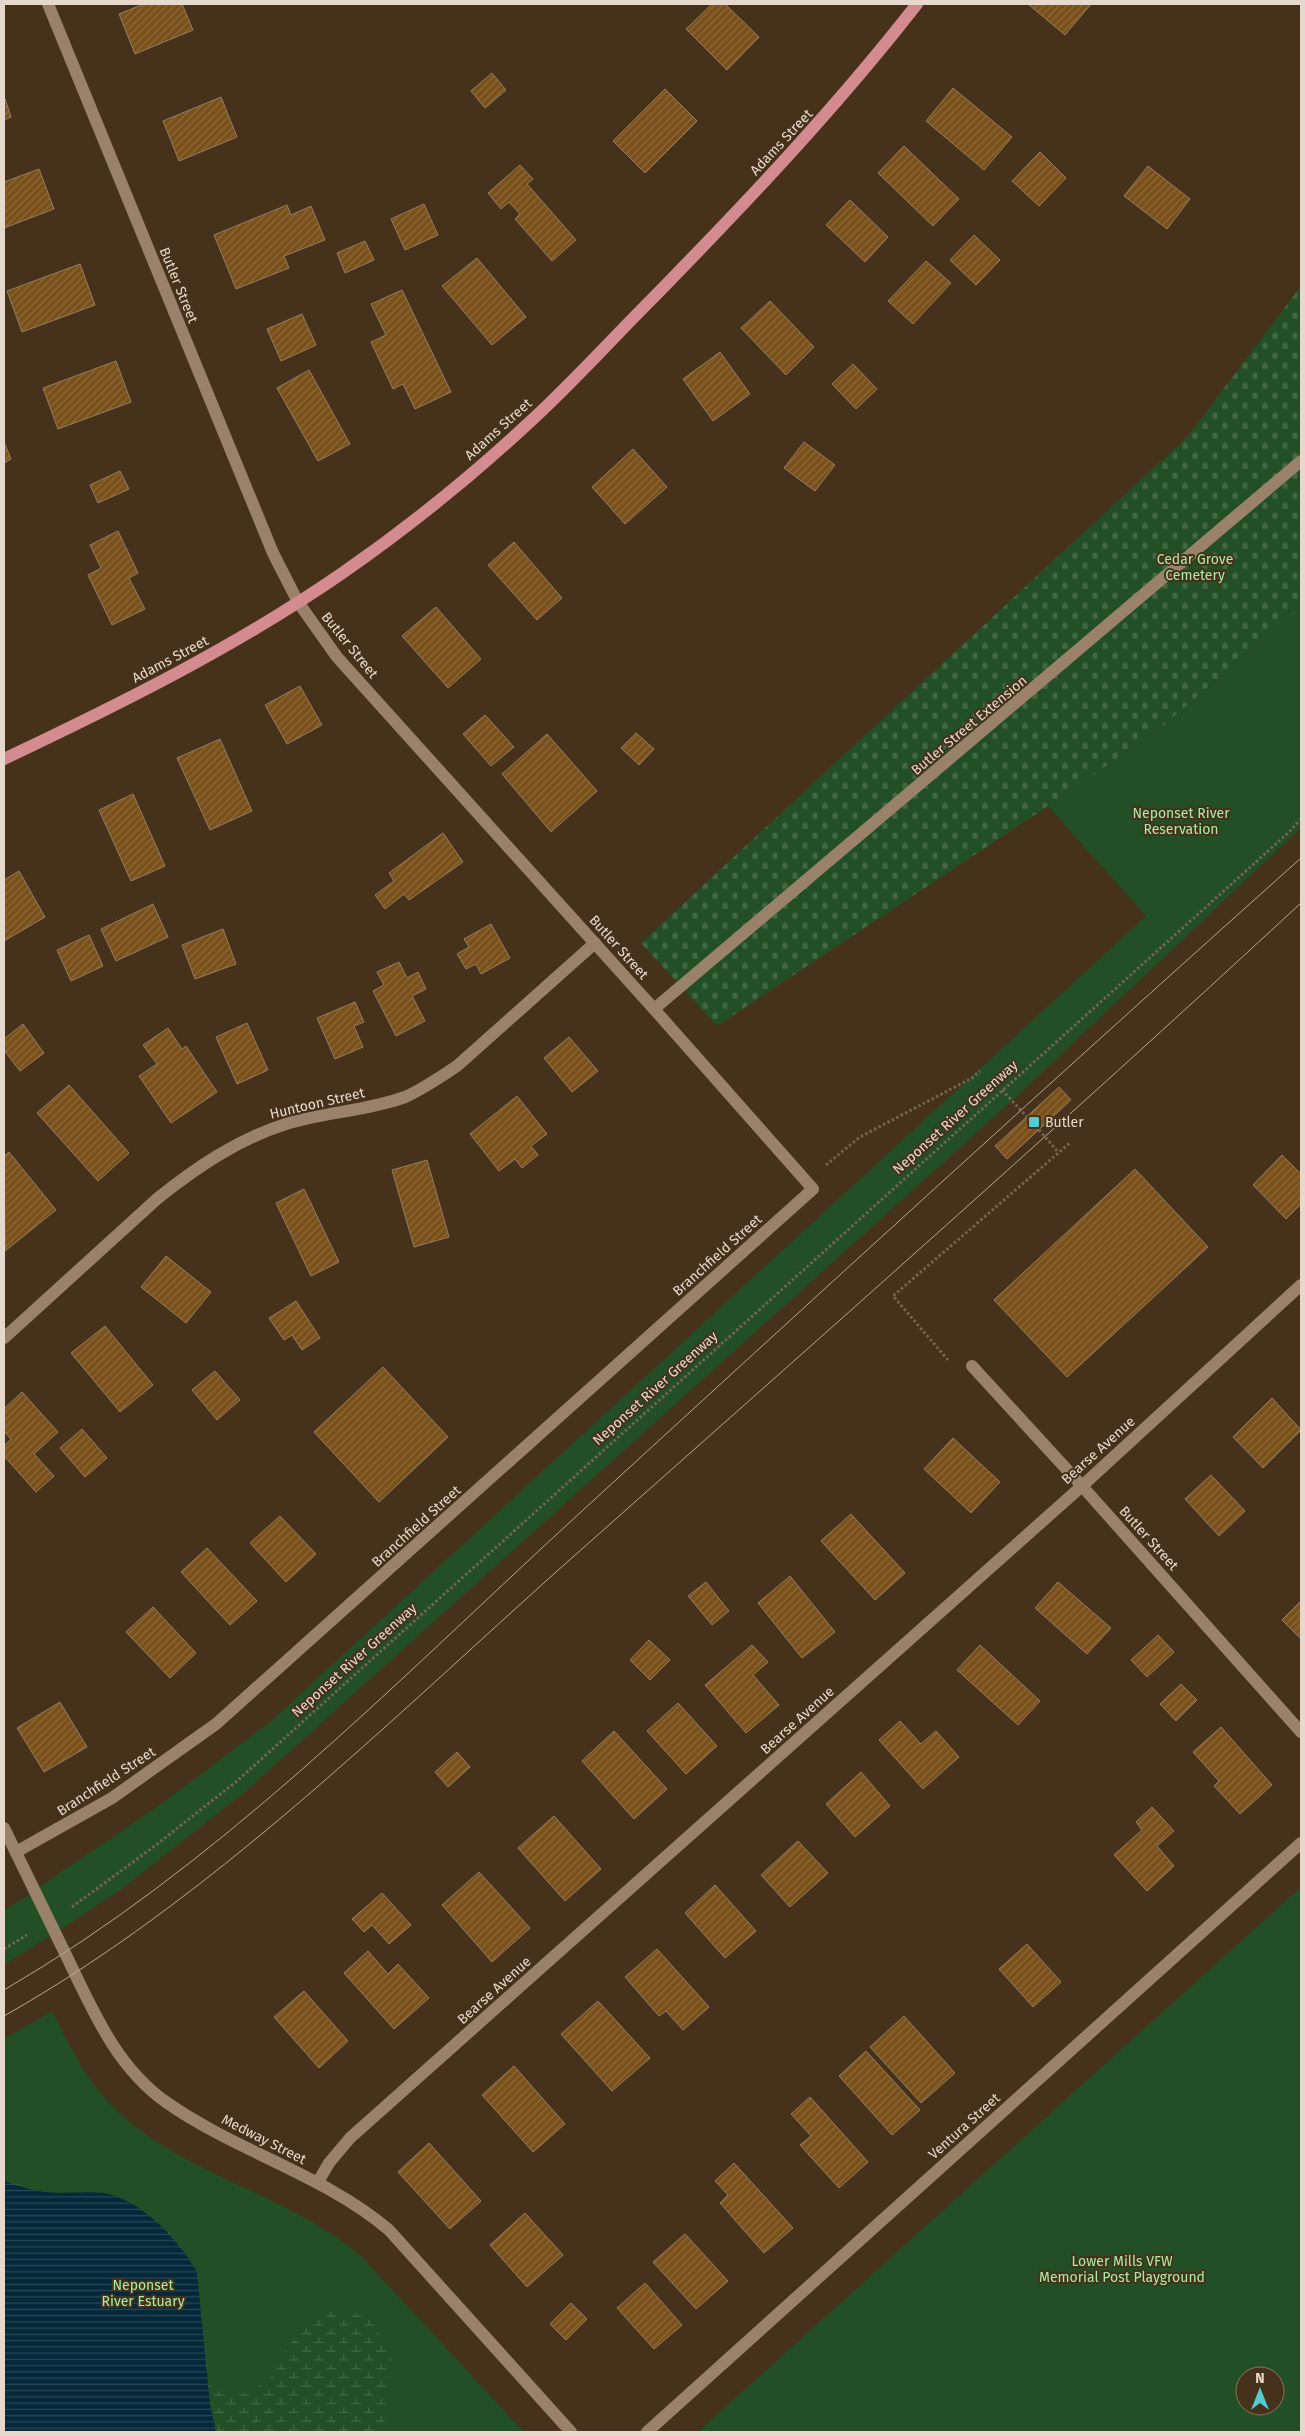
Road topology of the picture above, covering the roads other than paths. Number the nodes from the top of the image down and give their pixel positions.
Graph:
1 (48, 4) edge
2 (917, 4) edge
3 (1301, 461) edge
4 (298, 602) junction
5 (4, 759) edge
6 (595, 943) junction
7 (654, 1009) junction
8 (810, 1186) joint
9 (1301, 1285) edge
10 (4, 1338) edge
11 (972, 1366) road end
12 (1082, 1486) junction
13 (1301, 1732) edge
14 (4, 1828) edge
15 (1301, 1843) edge
16 (16, 1852) junction
17 (318, 2182) junction
18 (571, 2432) edge
19 (647, 2432) edge

1 - 4 street, Butler Street
2 - 4 main road, Adams Street
3 - 7 street, Butler Street Extension
4 - 5 main road, Adams Street
4 - 6 street, Butler Street
6 - 7 street, Butler Street
6 - 10 street, Huntoon Street
7 - 8 street, Butler Street
8 - 16 street, Branchfield Street
9 - 12 street, Bearse Avenue
11 - 12 street, Butler Street
12 - 13 street, Butler Street
12 - 17 street, Bearse Avenue
14 - 16 street, Medway Street
15 - 19 street, Ventura Street
16 - 17 street, Medway Street
17 - 18 street, Medway Street

